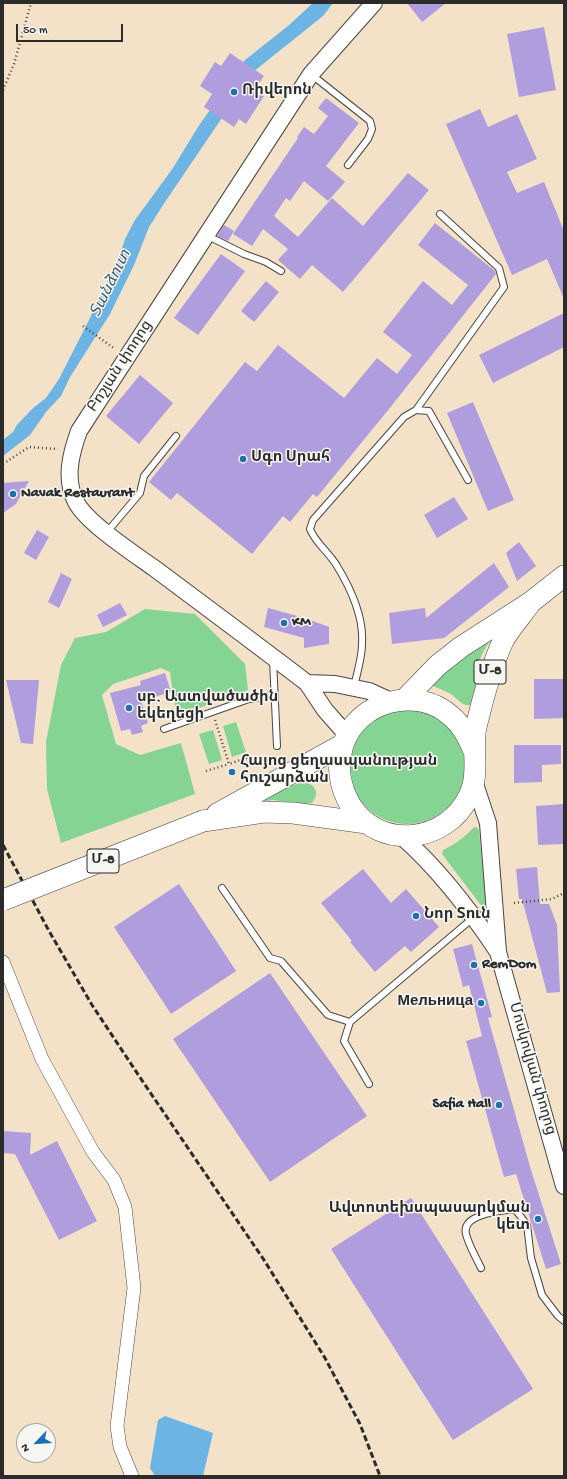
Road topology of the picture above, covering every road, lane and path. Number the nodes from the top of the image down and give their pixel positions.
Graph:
1 (31, 3) edge
2 (374, 3) edge
3 (310, 74) junction
4 (3, 90) edge
5 (348, 165) dead end
6 (440, 214) dead end
7 (206, 235) junction
8 (281, 271) dead end
9 (83, 326) dead end
10 (103, 341) dead end
11 (416, 410) junction
12 (176, 436) dead end
13 (72, 450) junction
14 (3, 464) edge
15 (468, 480) dead end
16 (107, 532) junction
17 (564, 576) edge
18 (531, 602) junction
19 (273, 656) junction
20 (307, 683) junction
21 (354, 688) junction
22 (275, 695) junction
23 (397, 700) junction
24 (213, 712) junction
25 (164, 729) dead end
26 (345, 740) junction
27 (277, 746) dead end
28 (474, 751) junction
29 (252, 756) dead end
30 (229, 764) junction
31 (206, 771) dead end
32 (474, 781) junction
33 (203, 821) junction
34 (367, 823) junction
35 (401, 836) junction
36 (222, 888) dead end
37 (564, 893) edge
38 (3, 900) edge
39 (514, 902) dead end
40 (474, 917) junction
41 (498, 952) junction
42 (3, 962) edge
43 (350, 1022) junction
44 (369, 1084) dead end
45 (564, 1186) edge
46 (481, 1268) dead end
47 (564, 1321) edge
48 (132, 1476) edge

1 - 4 path
2 - 3 street, Բոշյան փողոց
3 - 5 lane
3 - 7 street, Բոշյան փողոց
6 - 11 lane
7 - 8 lane
7 - 13 street, Բոշյան փողոց
9 - 10 path
11 - 15 lane
11 - 21 lane
12 - 16 lane
13 - 14 path
13 - 16 street, Բոշյան փողոց
16 - 19 street, Բոշյան փողոց
17 - 18 highway, Մ-8
18 - 23 highway, Մ-8
18 - 28 highway, Մ-8
19 - 20 street, Բոշյան փողոց
19 - 22 lane
20 - 21 street
20 - 26 street, Բոշյան փողոց
21 - 23 street
22 - 24 lane
22 - 27 lane
23 - 26 highway
23 - 28 highway
24 - 25 lane
24 - 30 path
26 - 33 highway, Մ-8
26 - 34 highway
28 - 32 highway
29 - 30 path
30 - 31 path
32 - 35 highway
32 - 41 street, Մոսկովյան փողոց
33 - 34 highway, Մ-8
33 - 38 highway, Մ-8, bridge
34 - 35 highway
35 - 40 street, Մոսկովյան փողոց
36 - 43 lane
37 - 39 path
40 - 41 street, Մոսկովյան փողոց
40 - 43 lane
41 - 45 street, Մոսկովյան փողոց
42 - 48 street
43 - 44 lane
46 - 47 lane

